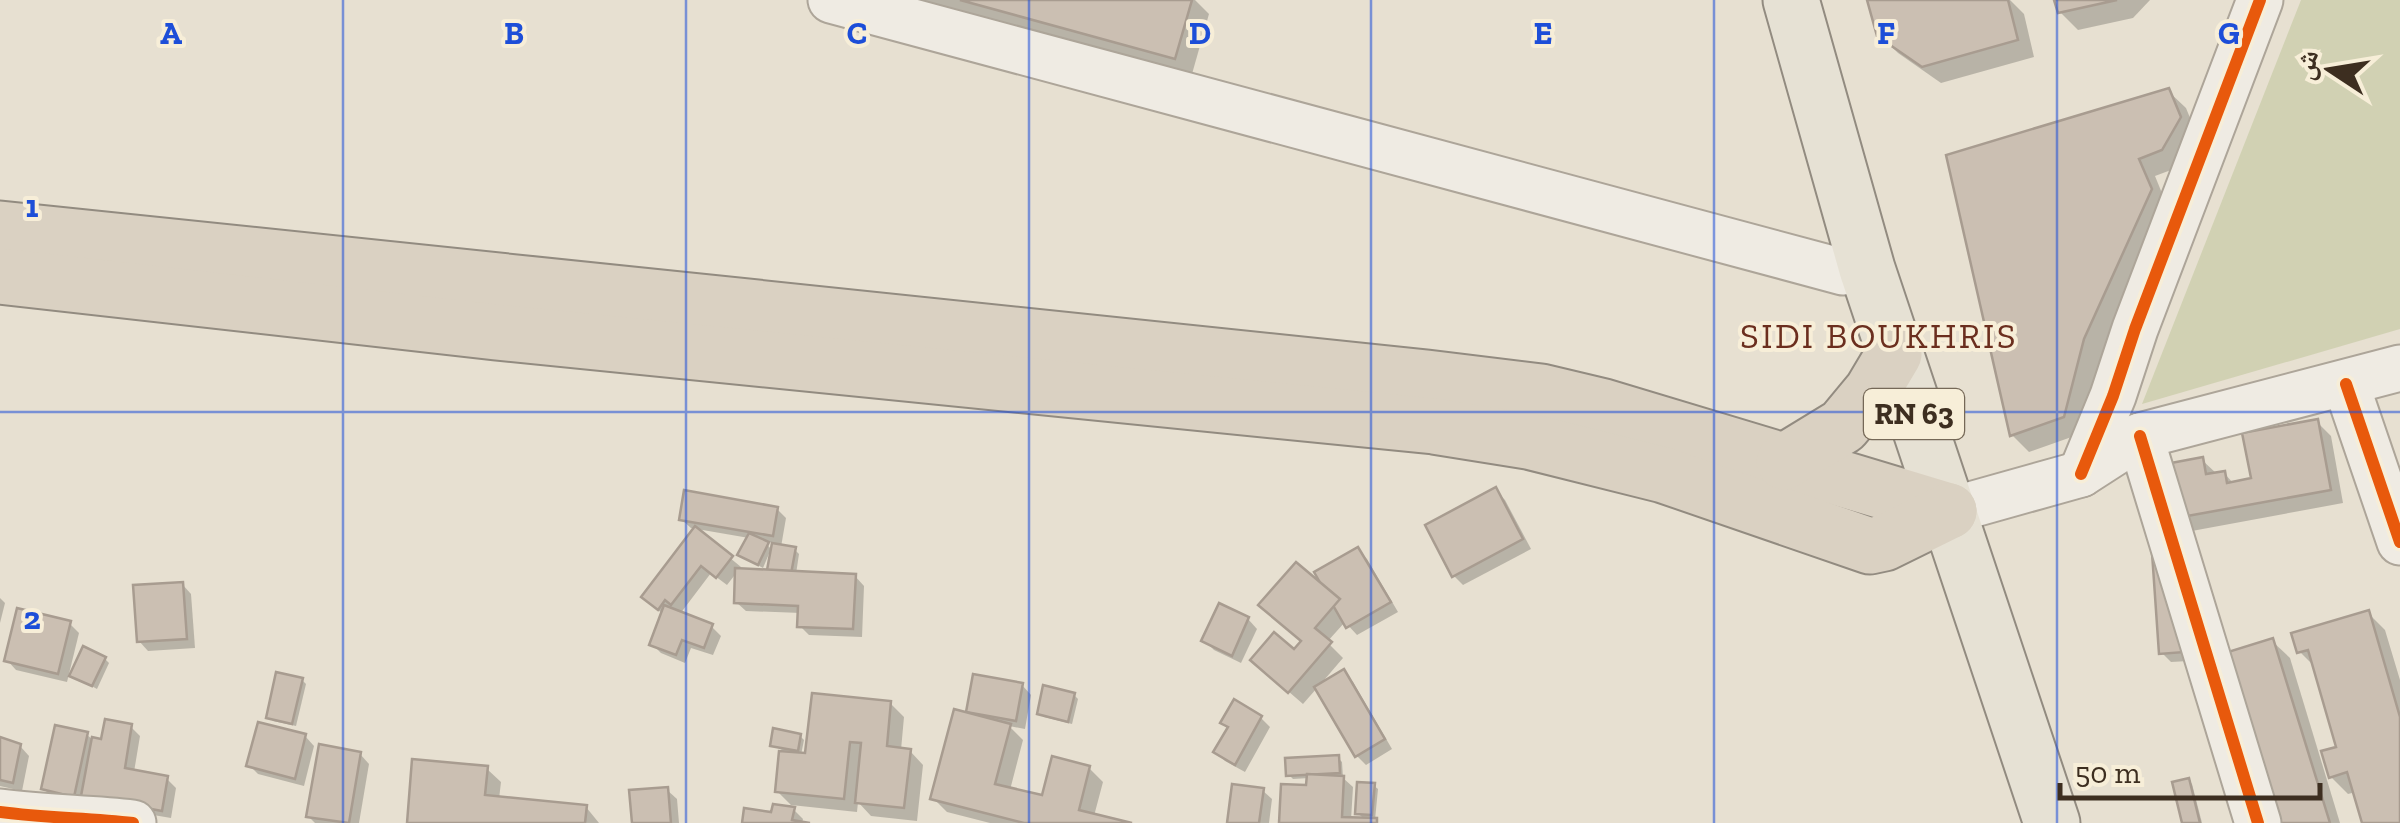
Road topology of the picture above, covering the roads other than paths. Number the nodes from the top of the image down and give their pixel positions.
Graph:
1 (831, 0) edge
2 (1791, 0) edge
3 (2260, 0) edge
4 (0, 229) edge
5 (1867, 268) junction
6 (0, 276) edge
7 (1894, 354) junction
8 (2400, 368) edge
9 (2346, 384) junction
10 (2140, 436) junction
11 (1784, 462) junction
12 (2080, 474) junction
13 (1949, 511) junction
14 (2400, 542) edge
15 (0, 812) edge
16 (134, 823) edge
17 (2052, 823) edge
18 (2258, 823) edge

1 - 5 street
2 - 5 main road, RN 63
3 - 12 street
4 - 11 highway
5 - 7 main road, RN 63
6 - 13 highway
7 - 11 highway
7 - 13 main road, RN 63
8 - 9 street
9 - 10 street
9 - 14 street
10 - 12 street
10 - 18 street
11 - 13 highway
12 - 13 street
13 - 17 main road, RN 63
15 - 16 street

